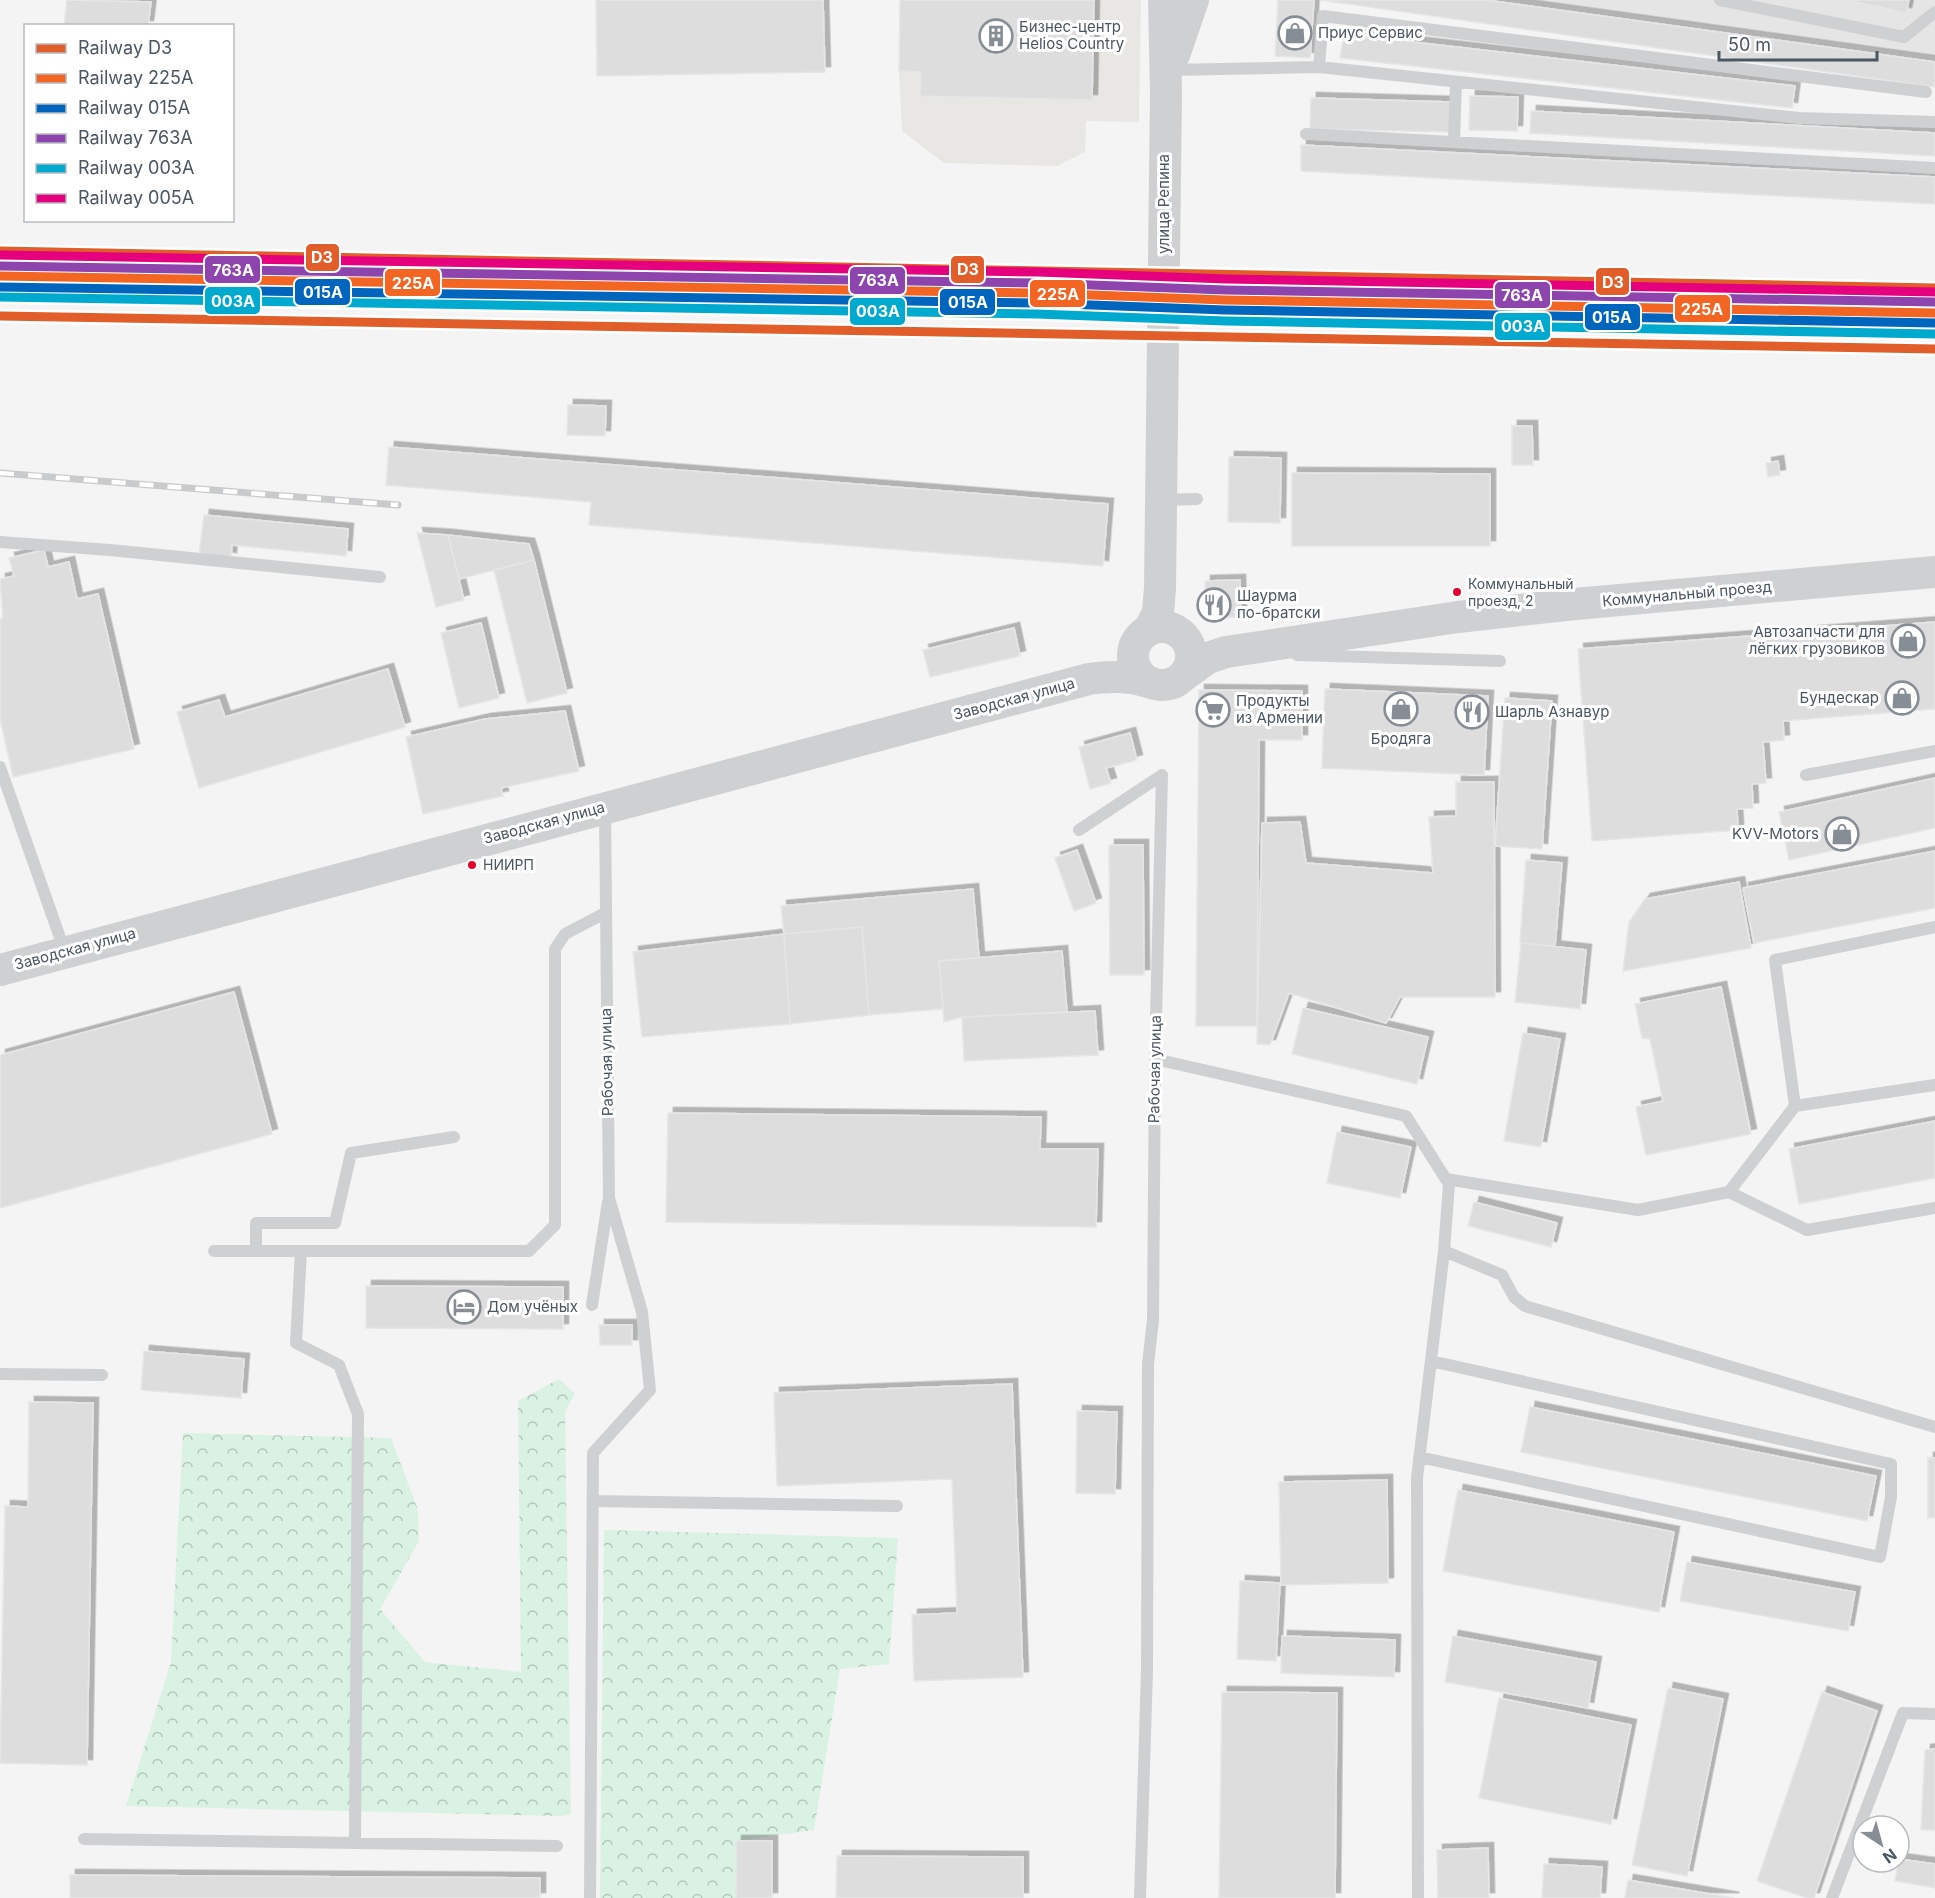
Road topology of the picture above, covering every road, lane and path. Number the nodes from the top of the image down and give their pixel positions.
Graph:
1 (1164, 0) edge
2 (1193, 0) edge
3 (1720, 0) edge
4 (1935, 12) edge
5 (1319, 68) junction
6 (1168, 82) junction
7 (1456, 82) junction
8 (1926, 92) dead end
9 (1935, 122) edge
10 (1306, 134) dead end
11 (1454, 142) junction
12 (1935, 168) edge
13 (1162, 500) junction
14 (1197, 500) dead end
15 (0, 542) edge
16 (1935, 572) edge
17 (380, 577) dead end
18 (1161, 634) junction
19 (1237, 651) junction
20 (1500, 661) dead end
21 (1183, 676) junction
22 (1089, 680) junction
23 (1149, 682) junction
24 (1935, 751) edge
25 (0, 767) edge
26 (1806, 774) dead end
27 (604, 808) junction
28 (1079, 830) dead end
29 (605, 913) junction
30 (1935, 927) edge
31 (65, 952) junction
32 (0, 970) edge
33 (1155, 1059) junction
34 (1935, 1085) edge
35 (1795, 1106) junction
36 (454, 1137) dead end
37 (1446, 1179) junction
38 (1729, 1192) junction
39 (609, 1198) junction
40 (1935, 1208) edge
41 (214, 1251) dead end
42 (256, 1251) junction
43 (301, 1251) junction
44 (1444, 1251) junction
45 (592, 1305) dead end
46 (1431, 1361) junction
47 (0, 1374) edge
48 (102, 1375) dead end
49 (1935, 1427) edge
50 (1419, 1457) junction
51 (593, 1501) junction
52 (897, 1506) dead end
53 (1935, 1714) edge
54 (84, 1839) dead end
55 (355, 1843) junction
56 (557, 1845) dead end
57 (590, 1898) edge
58 (1140, 1898) edge
59 (1418, 1898) edge
60 (1832, 1898) edge

1 - 6 street, улица Репина
2 - 6 street
3 - 4 lane
5 - 6 lane
5 - 7 lane
5 - 8 lane
6 - 13 street, улица Репина
7 - 9 lane
7 - 11 lane
10 - 11 lane
11 - 12 lane
13 - 14 lane
13 - 18 street, улица Репина
15 - 17 lane
16 - 19 street, Коммунальный проезд
18 - 19 street, Коммунальный проезд
18 - 21 street
18 - 22 street, Заводская улица
18 - 23 street
19 - 20 lane
19 - 21 street, Коммунальный проезд
21 - 23 street, Заводская улица
22 - 23 street, Заводская улица
22 - 27 street, Заводская улица
24 - 26 lane
25 - 31 lane
27 - 29 lane, Рабочая улица
27 - 31 street, Заводская улица
28 - 33 lane, Рабочая улица
29 - 39 lane, Рабочая улица
29 - 43 lane
30 - 35 lane
31 - 32 street, Заводская улица
33 - 37 lane
33 - 58 lane, Рабочая улица
34 - 35 lane
35 - 38 lane
36 - 42 lane
37 - 38 lane
37 - 44 lane
38 - 40 lane
39 - 45 lane
39 - 51 lane, Рабочая улица
41 - 42 lane
42 - 43 lane
43 - 55 lane
44 - 46 lane
44 - 49 lane
46 - 50 lane
46 - 50 lane
47 - 48 lane
50 - 59 lane
51 - 52 lane
51 - 57 lane, Рабочая улица
53 - 60 lane
54 - 55 lane
55 - 56 lane

